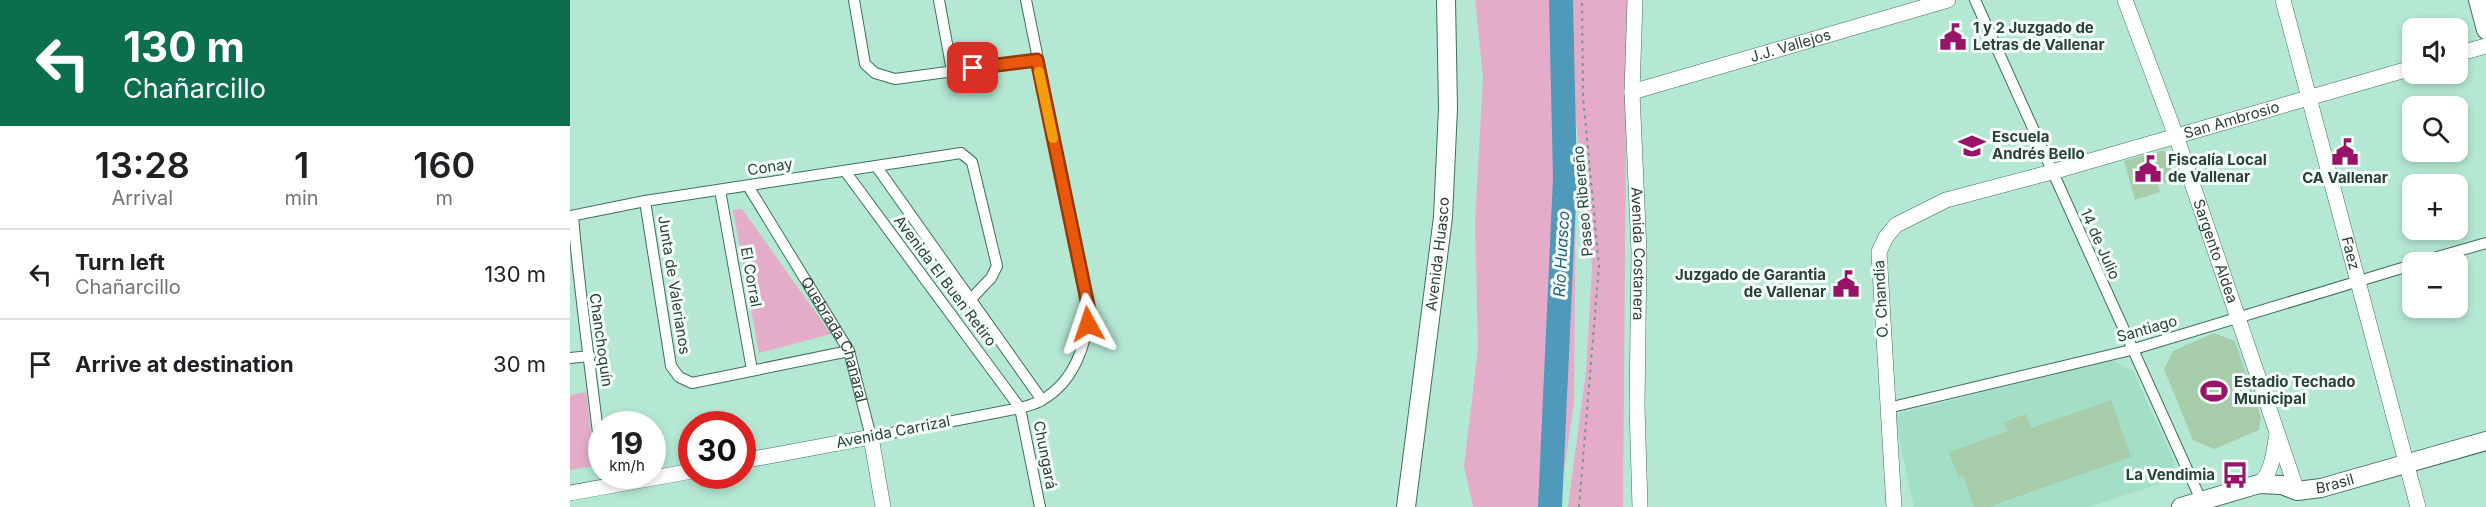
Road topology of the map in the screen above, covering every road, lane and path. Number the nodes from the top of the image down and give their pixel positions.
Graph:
1 (854, 0) edge
2 (939, 0) edge
3 (1026, 0) edge
4 (1446, 0) edge
5 (1582, 0) edge
6 (1635, 0) edge
7 (1948, 0) edge
8 (1975, 0) edge
9 (2125, 0) edge
10 (2283, 0) edge
11 (2478, 0) edge
12 (2486, 30) edge
13 (2486, 46) edge
14 (2468, 51) edge
15 (1037, 60) junction
16 (952, 71) junction
17 (2402, 71) edge
18 (1632, 92) junction
19 (2309, 98) junction
20 (2176, 136) junction
21 (876, 166) junction
22 (845, 171) junction
23 (2052, 172) junction
24 (748, 186) junction
25 (720, 190) junction
26 (645, 201) junction
27 (572, 216) edge
28 (2486, 243) edge
29 (2455, 252) edge
30 (2402, 268) edge
31 (2359, 281) junction
32 (575, 292) edge
33 (970, 300) junction
34 (2236, 318) junction
35 (2131, 350) junction
36 (849, 351) junction
37 (590, 356) junction
38 (570, 358) edge
39 (752, 370) junction
40 (1042, 400) junction
41 (1020, 408) junction
42 (1888, 408) junction
43 (596, 411) edge
44 (2277, 435) junction
45 (871, 437) junction
46 (2486, 441) edge
47 (756, 458) edge
48 (2408, 462) junction
49 (2259, 484) junction
50 (588, 486) edge
51 (570, 493) edge
52 (2201, 500) junction
53 (2299, 502) edge
54 (883, 507) edge
55 (1040, 507) edge
56 (1406, 507) edge
57 (1580, 507) edge
58 (1640, 507) edge
59 (1894, 507) edge
60 (2181, 507) edge
61 (2418, 507) edge

1 - 16 street
2 - 16 street
3 - 15 street, Chungará
4 - 56 main road, Avenida Huasco
5 - 57 path, Paseo Ribereño
6 - 18 street, Avenida Costanera
7 - 18 street, J.J. Vallejos
8 - 23 street, 14 de Julio
9 - 20 street, Sargento Aldea
10 - 19 street, Faez
11 - 12 main road
13 - 14 street
15 - 16 street
15 - 40 street, Chungará
17 - 19 street, San Ambrosio
18 - 58 street, Avenida Costanera
19 - 20 street, San Ambrosio
19 - 31 street, Faez
20 - 23 street, San Ambrosio
20 - 34 street, Sargento Aldea
21 - 22 street, Conay
21 - 33 street, Avenida El Buen Retiro
21 - 33 street, Conay
22 - 24 street, Conay
22 - 41 street, Avenida El Buen Retiro
23 - 35 street, 14 de Julio
23 - 42 street, O. Chandía
24 - 25 street, Conay
24 - 36 street, Quebrada Chañaral
25 - 26 street, Conay
25 - 39 street, El Corral
26 - 27 street, Conay
26 - 39 street, Junta de Valerianos
27 - 32 street, Chanchoquín
28 - 29 street
30 - 31 street, Santiago
31 - 34 street, Santiago
31 - 48 street, Faez
32 - 37 street, Chanchoquín
33 - 40 street, Avenida El Buen Retiro
34 - 35 street, Santiago
34 - 44 street, Sargento Aldea
35 - 42 street, Santiago
35 - 52 street, 14 de Julio
36 - 39 street, Junta de Valerianos
36 - 45 street, Quebrada Chañaral
37 - 38 street
37 - 43 street, Chanchoquín
40 - 41 street, Avenida Carrizal
41 - 45 street, Avenida Carrizal
41 - 55 street, Chungará
42 - 59 street, O. Chandía
44 - 49 street, Sargento Aldea
44 - 53 street, Sargento Aldea
45 - 47 street, Avenida Carrizal
45 - 54 street, Quebrada Chañaral
46 - 48 main road, Brasil
48 - 53 main road, Brasil
48 - 61 street, Faez
49 - 52 main road, Brasil
49 - 53 main road, Brasil
50 - 51 street
52 - 60 main road, Brasil

